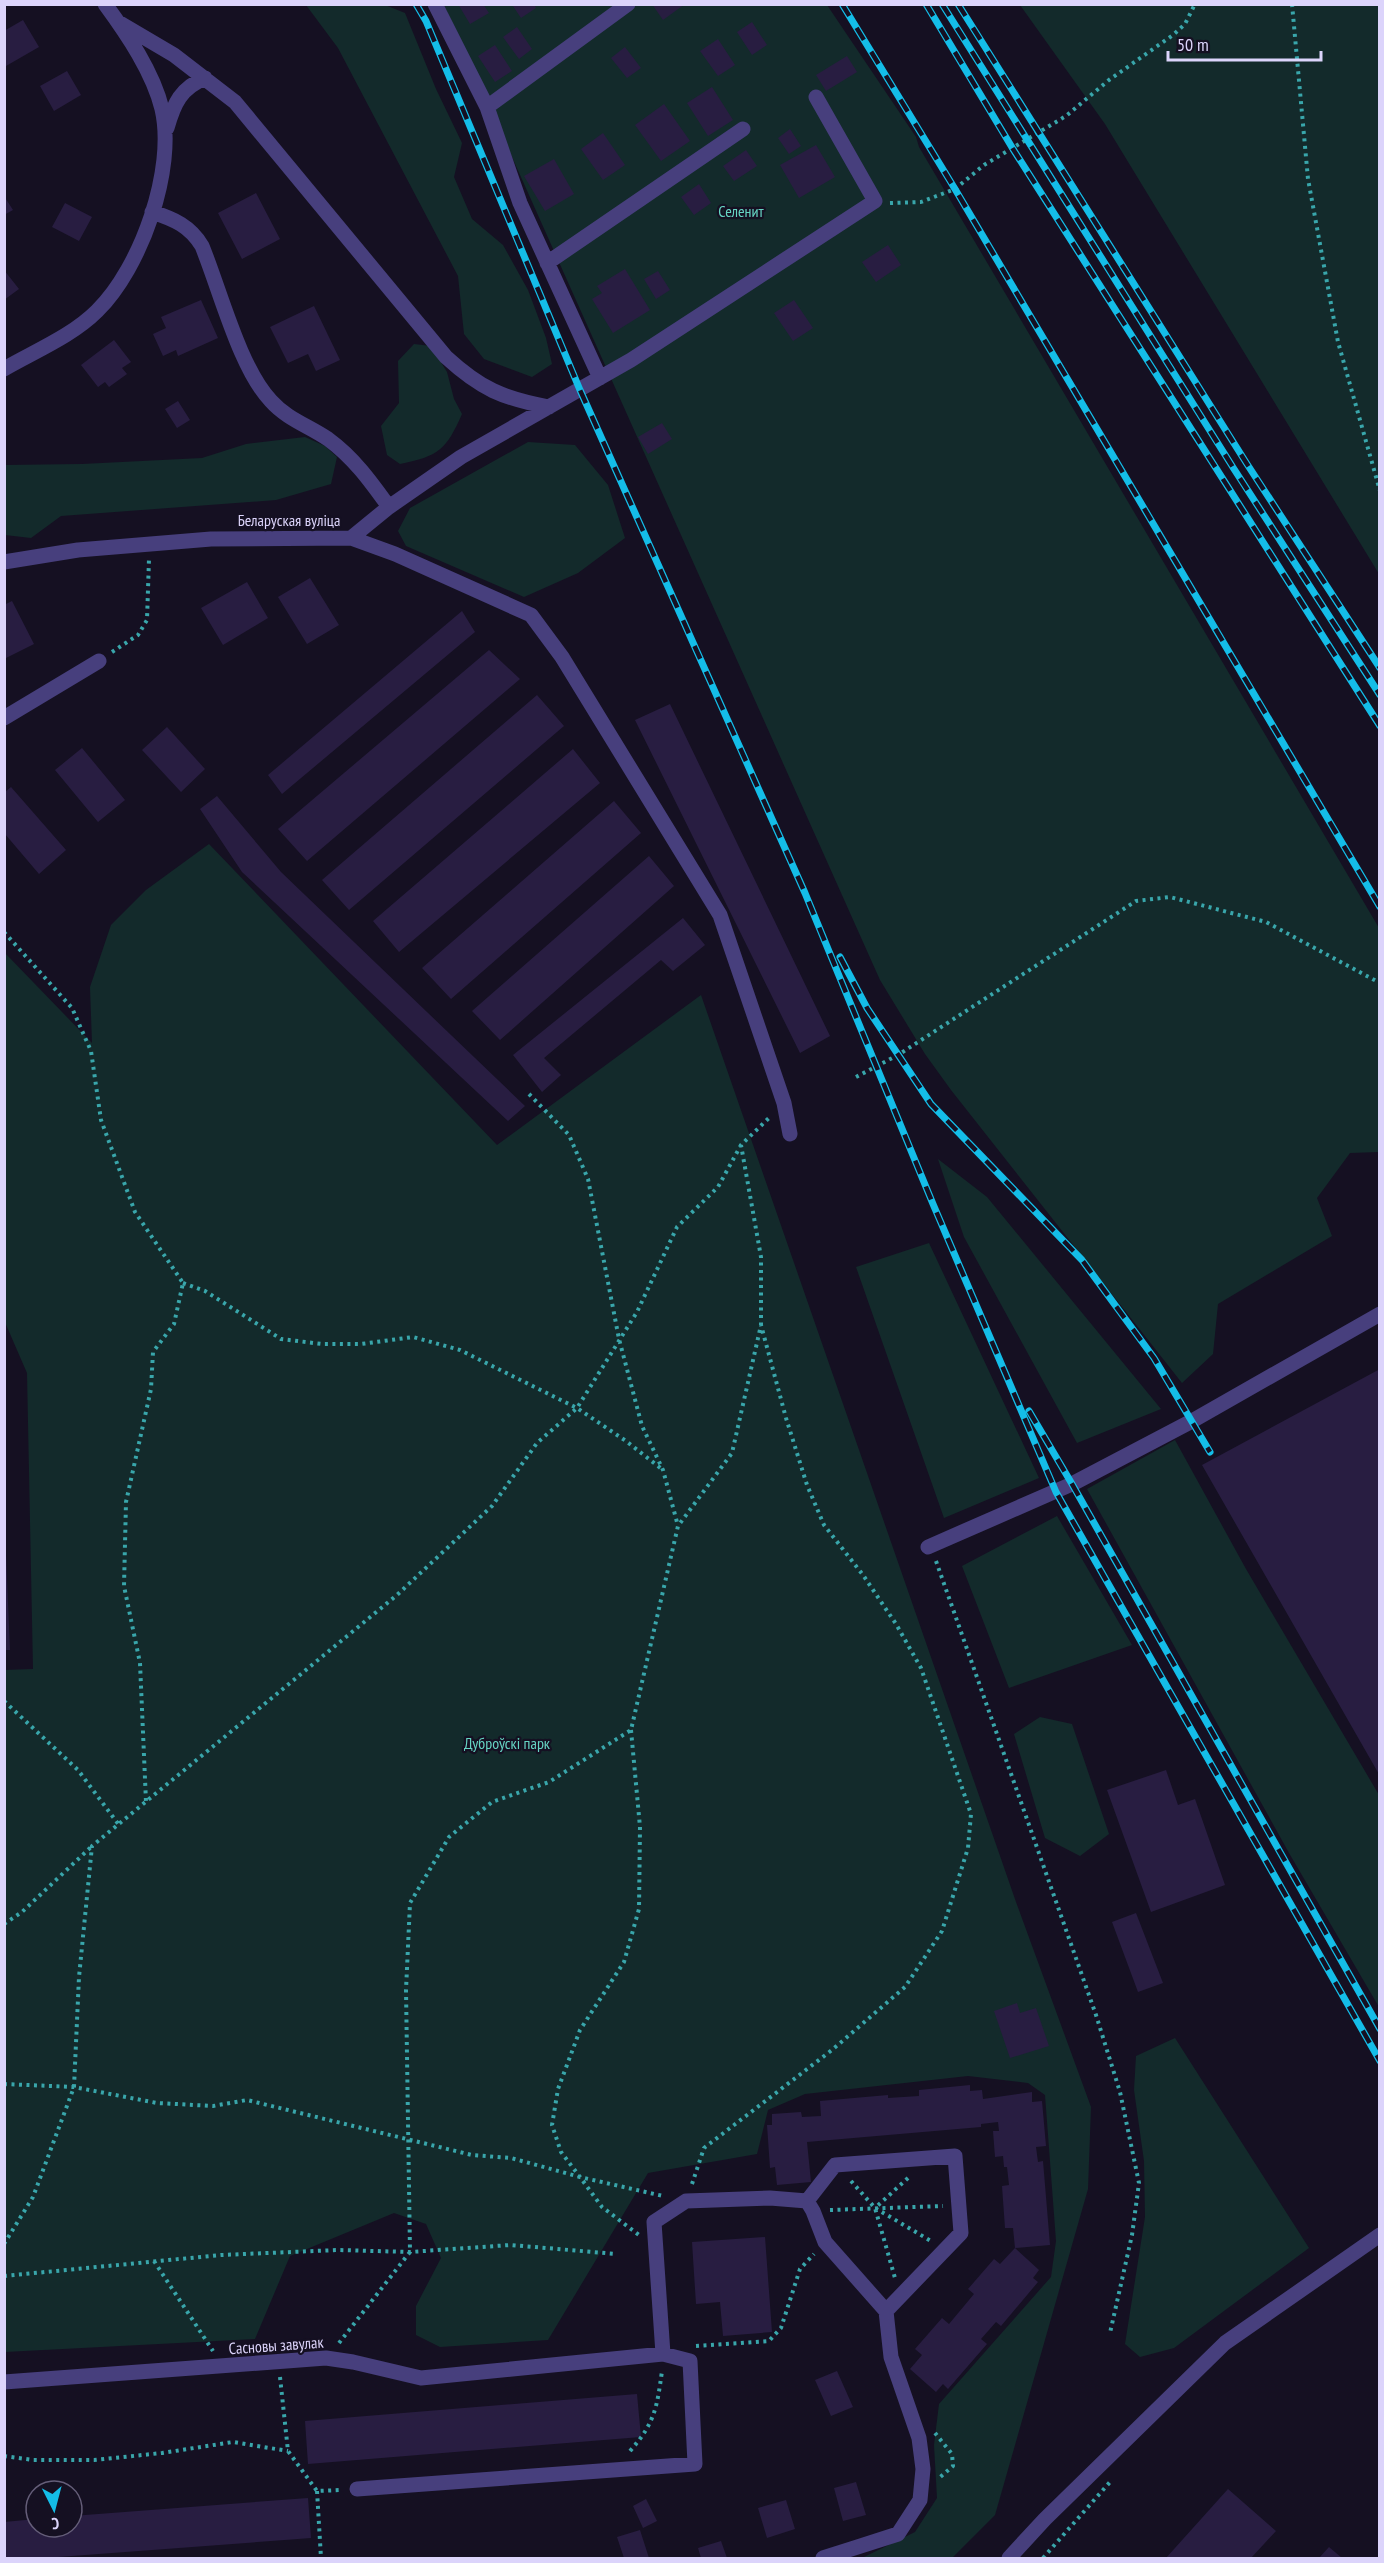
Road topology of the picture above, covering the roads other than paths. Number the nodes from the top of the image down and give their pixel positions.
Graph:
1 (105, 4) edge
2 (435, 4) edge
3 (628, 4) edge
4 (118, 22) junction
5 (205, 78) junction
6 (816, 97) dead end
7 (487, 107) junction
8 (743, 129) dead end
9 (166, 132) junction
10 (152, 212) junction
11 (547, 263) junction
12 (4, 369) edge
13 (600, 378) junction
14 (549, 407) junction
15 (389, 507) junction
16 (351, 538) junction
17 (4, 561) edge
18 (99, 661) road end
19 (4, 718) edge
20 (790, 1134) dead end
21 (1380, 1314) edge
22 (930, 1547) road end
23 (810, 2206) junction
24 (1380, 2235) edge
25 (886, 2311) junction
26 (665, 2358) junction
27 (4, 2382) edge
28 (357, 2489) road end
29 (823, 2559) edge
30 (1010, 2559) edge

1 - 4 street
2 - 7 street
3 - 7 street
4 - 5 street
4 - 9 street
5 - 9 street
5 - 14 street
6 - 13 street, Беларуская вуліца
7 - 11 street
8 - 11 street
9 - 10 street
10 - 12 street
10 - 15 street
11 - 13 street
13 - 14 street, Беларуская вуліца
14 - 15 street, Беларуская вуліца
15 - 16 street, Беларуская вуліца
16 - 17 street, Беларуская вуліца
16 - 20 street
18 - 19 street
21 - 22 street
23 - 25 street
23 - 25 street
23 - 26 street
24 - 30 street
25 - 29 street
26 - 27 street, Сасновы завулак
26 - 28 street, Сасновы завулак

